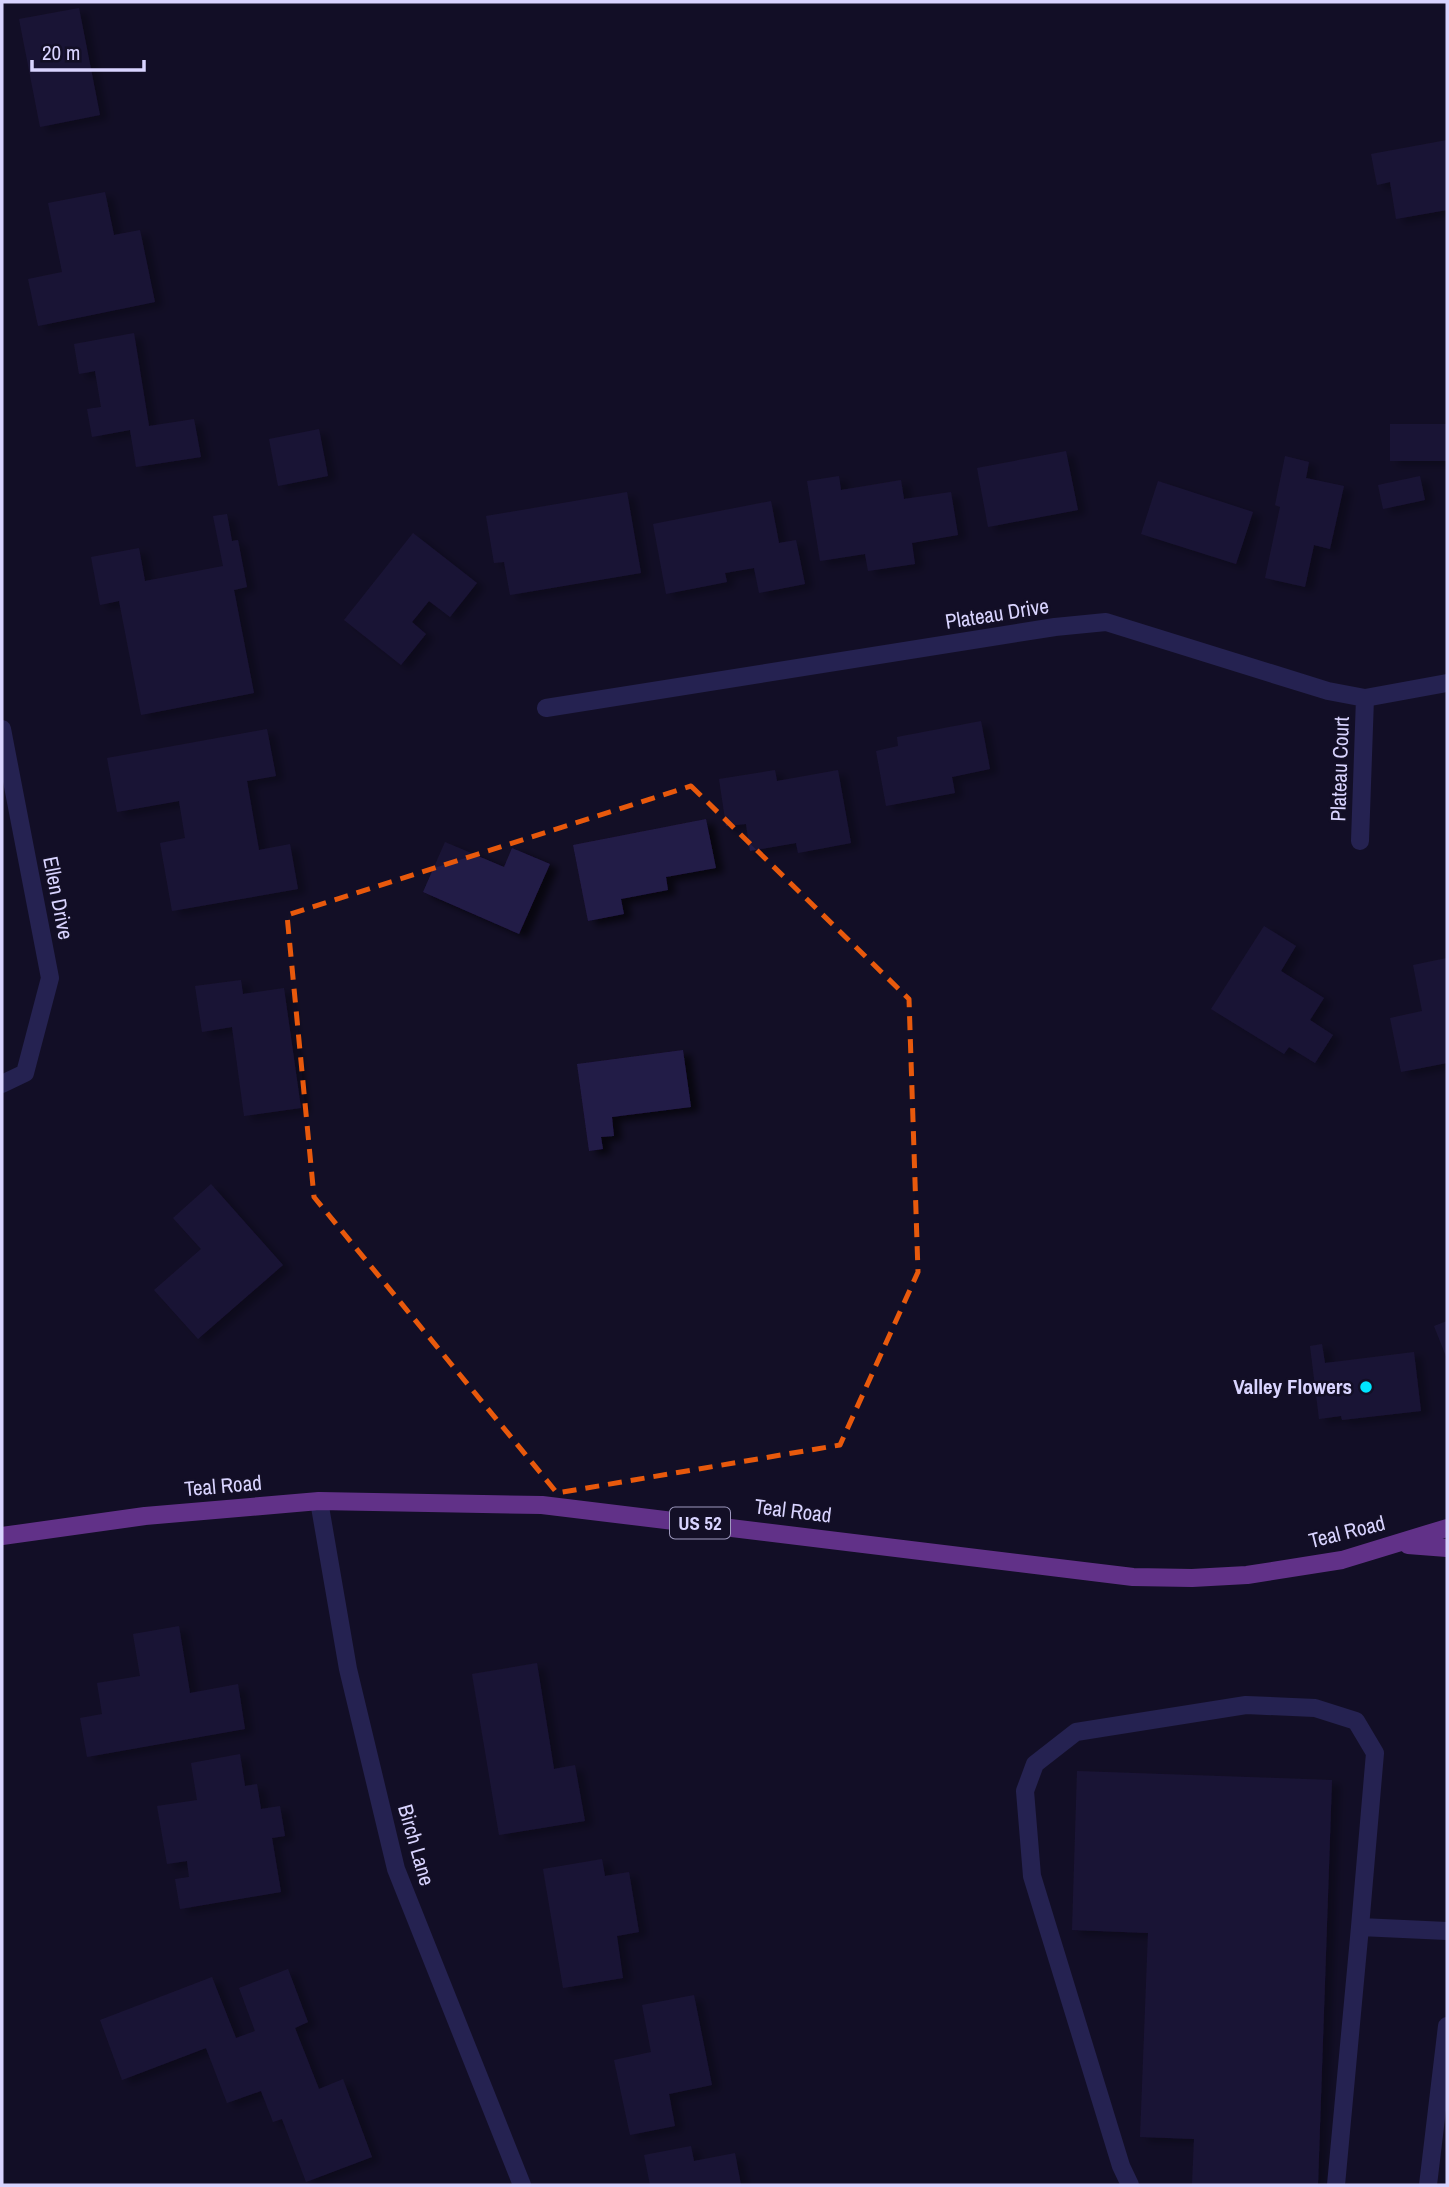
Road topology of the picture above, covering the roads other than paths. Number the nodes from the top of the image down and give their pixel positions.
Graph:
1 (1447, 683) edge
2 (1365, 698) junction
3 (546, 708) dead end
4 (2, 729) edge
5 (1360, 841) dead end
6 (2, 1084) edge
7 (319, 1501) junction
8 (1447, 1528) edge
9 (2, 1536) edge
10 (1394, 1544) junction
11 (1447, 1548) edge
12 (1360, 1927) junction
13 (1447, 1931) edge
14 (1447, 2026) edge
15 (522, 2185) edge
16 (1130, 2185) edge
17 (1336, 2185) edge
18 (1428, 2185) edge

1 - 2 street, Plateau Drive
2 - 3 street, Plateau Drive
2 - 5 street, Plateau Court
4 - 6 street, Ellen Drive
7 - 9 main road, Teal Road / US 52
7 - 10 main road, Teal Road / US 52
7 - 15 street, Birch Lane
8 - 10 main road, Teal Road / US 52
10 - 11 main road
12 - 13 street
12 - 16 street
12 - 17 street
14 - 18 street

